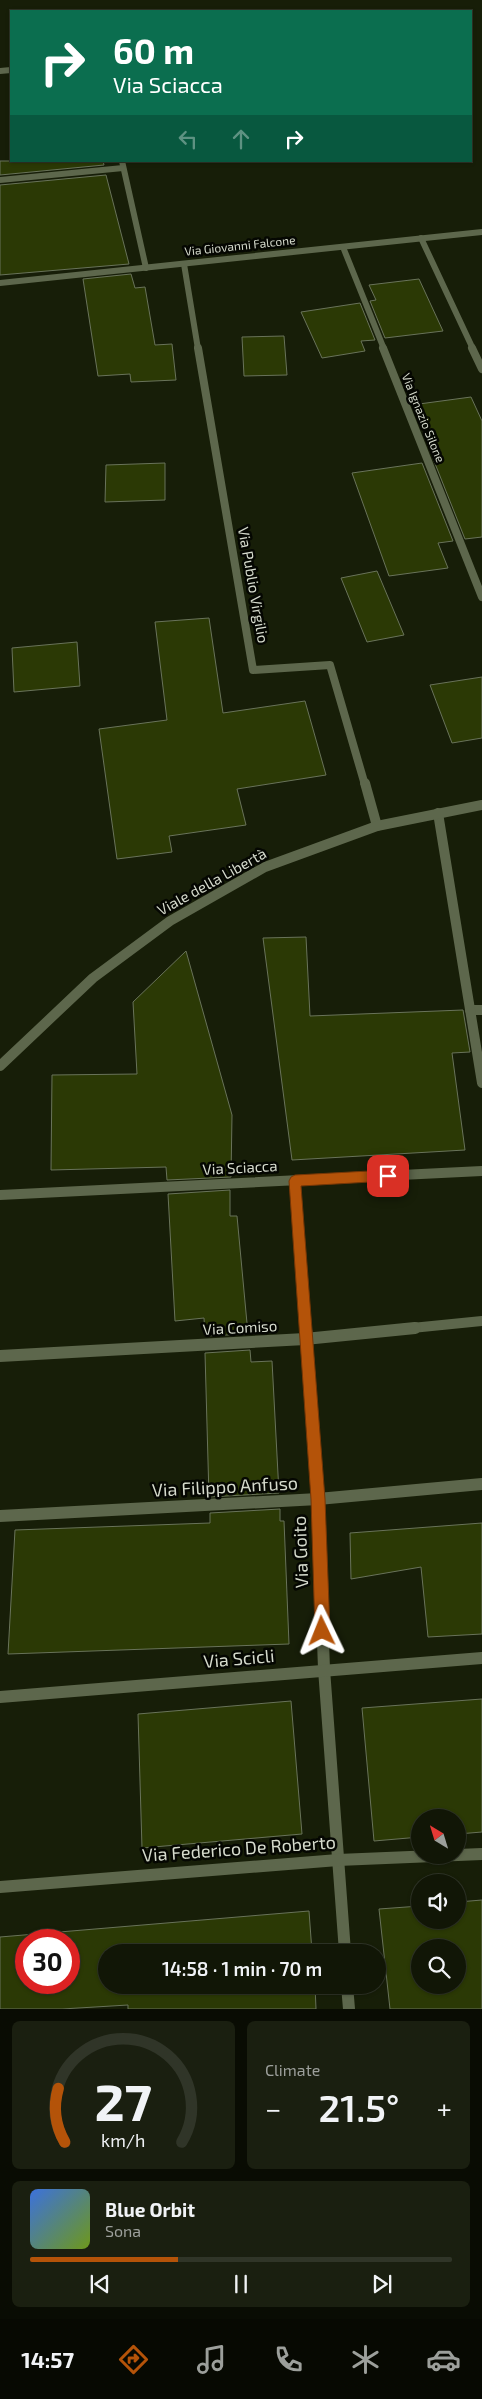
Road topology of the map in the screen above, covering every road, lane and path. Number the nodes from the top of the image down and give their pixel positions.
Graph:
1 (122, 165) edge
2 (0, 180) edge
3 (482, 232) edge
4 (421, 238) junction
5 (344, 247) junction
6 (184, 264) junction
7 (146, 268) junction
8 (0, 283) edge
9 (482, 368) edge
10 (482, 597) edge
11 (482, 805) edge
12 (438, 813) junction
13 (377, 826) junction
14 (470, 1010) junction
15 (482, 1010) edge
16 (0, 1066) edge
17 (482, 1083) edge
18 (482, 1170) edge
19 (295, 1181) junction
20 (0, 1195) edge
21 (482, 1321) edge
22 (305, 1339) junction
23 (0, 1356) edge
24 (482, 1484) edge
25 (318, 1499) junction
26 (0, 1516) edge
27 (482, 1658) edge
28 (324, 1669) junction
29 (0, 1697) edge
30 (482, 1854) edge
31 (338, 1860) junction
32 (0, 1887) edge
33 (344, 1944) edge
34 (348, 1994) edge
35 (349, 2009) edge

1 - 2 street
1 - 7 street
3 - 4 street, Via Giovanni Falcone
4 - 5 street, Via Giovanni Falcone
4 - 9 street
5 - 6 street, Via Giovanni Falcone
5 - 10 street, Via Ignazio Silone
6 - 7 street, Via Giovanni Falcone
6 - 13 street, Via Publio Virgilio
7 - 8 street, Via Giovanni Falcone
11 - 12 street, Viale della Libertà
12 - 13 street, Viale della Libertà
12 - 14 street
13 - 16 street, Viale della Libertà
14 - 15 street
14 - 17 street
18 - 19 street, Via Sciacca
19 - 20 street, Via Sciacca
19 - 22 street, Via Goito
21 - 22 street, Via Comiso
22 - 23 street, Via Comiso
22 - 25 street, Via Goito
24 - 25 street, Via Filippo Anfuso
25 - 26 street, Via Filippo Anfuso
25 - 28 street, Via Goito
27 - 28 street, Via Scicli
28 - 29 street, Via Scicli
28 - 31 street, Via Goito
30 - 31 street, Via Federico De Roberto
31 - 32 street, Via Federico De Roberto
31 - 33 street, Via Goito
34 - 35 street

